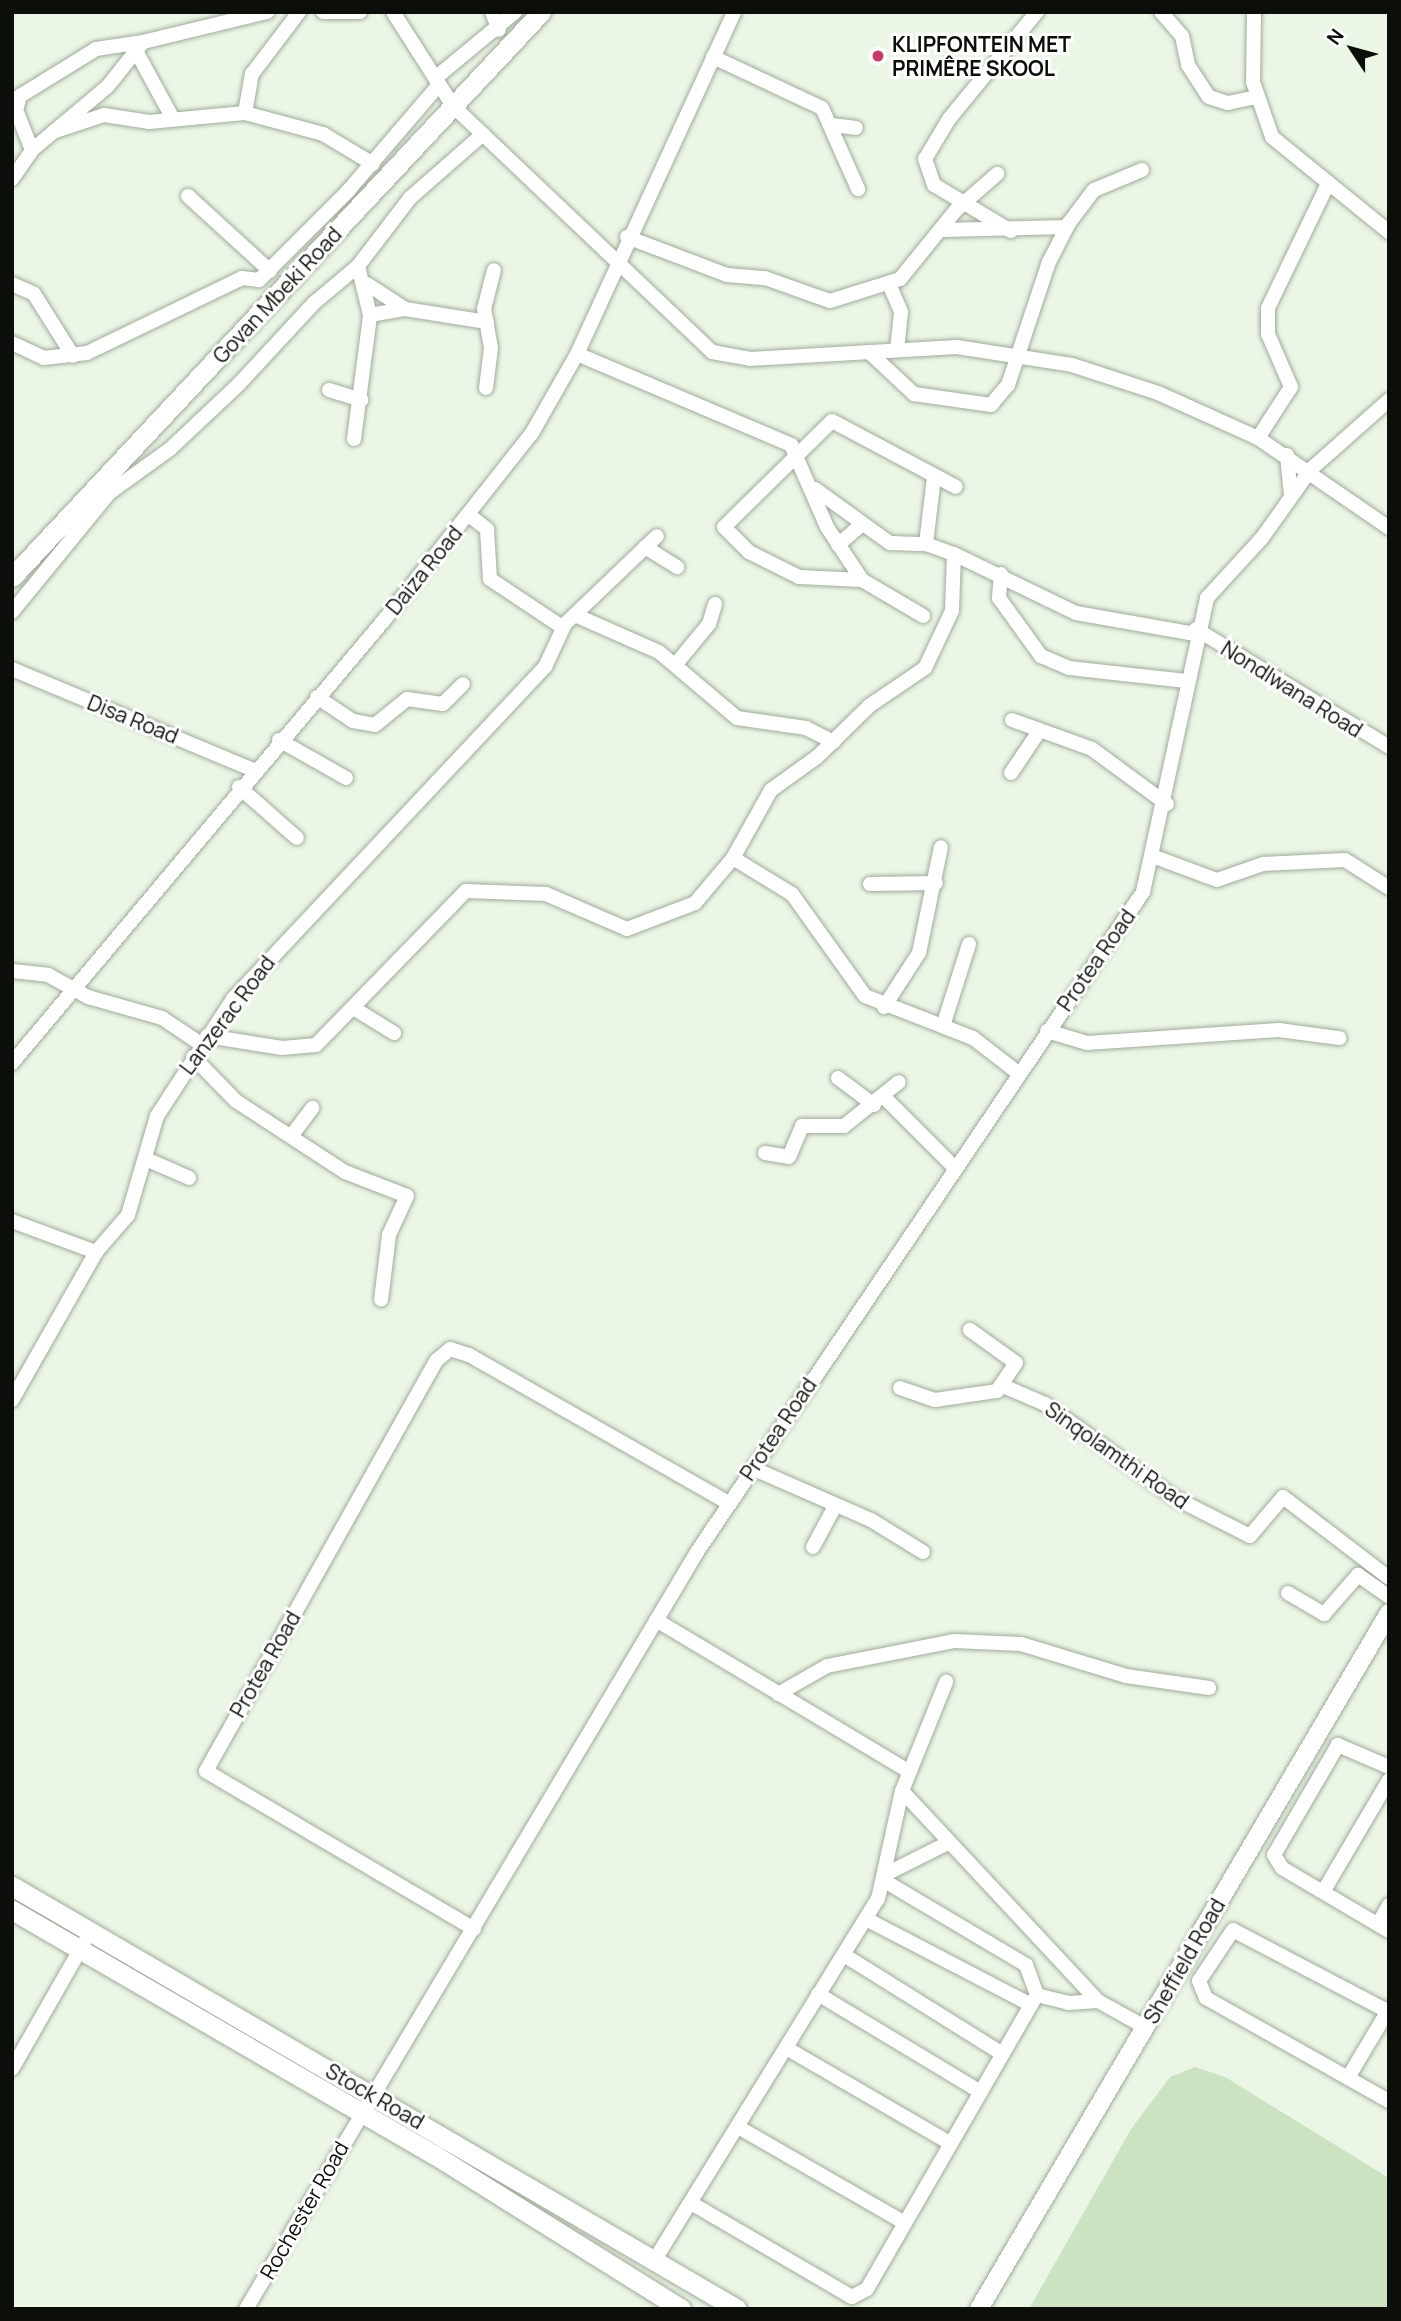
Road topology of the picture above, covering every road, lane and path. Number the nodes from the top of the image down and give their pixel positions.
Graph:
1 (267, 12) edge
2 (299, 12) edge
3 (323, 12) edge
4 (360, 12) edge
5 (393, 12) edge
6 (492, 12) edge
7 (516, 12) edge
8 (541, 12) edge
9 (734, 12) edge
10 (1037, 12) edge
11 (1161, 12) edge
12 (1254, 12) edge
13 (499, 30) junction
14 (139, 47) junction
15 (713, 57) junction
16 (438, 81) junction
17 (1257, 97) junction
18 (15, 103) edge
19 (453, 106) junction
20 (244, 113) junction
21 (173, 119) junction
22 (832, 125) junction
23 (856, 128) dead end
24 (55, 131) junction
25 (483, 134) junction
26 (32, 150) junction
27 (373, 164) junction
28 (1142, 170) dead end
29 (997, 174) dead end
30 (12, 179) edge
31 (1327, 186) junction
32 (858, 189) dead end
33 (188, 196) dead end
34 (964, 203) junction
35 (1067, 227) junction
36 (943, 230) junction
37 (1011, 231) junction
38 (1389, 232) edge
39 (627, 237) junction
40 (616, 261) junction
41 (358, 266) junction
42 (494, 270) dead end
43 (270, 271) junction
44 (12, 284) edge
45 (367, 284) junction
46 (890, 286) junction
47 (405, 309) junction
48 (370, 315) junction
49 (488, 322) junction
50 (12, 344) edge
51 (897, 348) junction
52 (869, 352) junction
53 (576, 354) junction
54 (73, 356) junction
55 (1017, 357) junction
56 (486, 388) dead end
57 (329, 390) dead end
58 (361, 400) junction
59 (1389, 400) edge
60 (1258, 438) junction
61 (354, 439) dead end
62 (1287, 455) junction
63 (800, 457) junction
64 (1311, 469) junction
65 (934, 477) junction
66 (956, 487) dead end
67 (816, 489) junction
68 (1291, 496) junction
69 (469, 515) junction
70 (861, 525) junction
71 (1389, 528) edge
72 (657, 536) dead end
73 (926, 544) junction
74 (838, 545) junction
75 (645, 547) junction
76 (954, 554) junction
77 (677, 567) dead end
78 (1001, 574) junction
79 (12, 577) edge
80 (862, 580) junction
81 (715, 604) dead end
82 (12, 612) edge
83 (575, 615) junction
84 (923, 616) dead end
85 (562, 627) junction
86 (1196, 631) junction
87 (676, 664) junction
88 (12, 669) edge
89 (1186, 681) junction
90 (463, 684) dead end
91 (317, 697) junction
92 (1012, 720) dead end
93 (1038, 733) junction
94 (279, 740) junction
95 (834, 742) junction
96 (1389, 747) edge
97 (254, 770) junction
98 (1011, 773) dead end
99 (346, 778) dead end
100 (239, 787) junction
101 (1167, 804) junction
102 (297, 838) dead end
103 (941, 847) dead end
104 (1155, 857) junction
105 (733, 858) junction
106 (936, 883) junction
107 (870, 884) dead end
108 (1389, 888) edge
109 (969, 944) dead end
110 (12, 971) edge
111 (69, 989) junction
112 (884, 1007) junction
113 (355, 1009) junction
114 (943, 1026) junction
115 (1047, 1031) junction
116 (394, 1033) dead end
117 (1339, 1038) dead end
118 (201, 1046) junction
119 (12, 1063) edge
120 (1017, 1072) junction
121 (838, 1078) dead end
122 (900, 1082) dead end
123 (879, 1101) junction
124 (312, 1108) dead end
125 (292, 1135) junction
126 (765, 1153) dead end
127 (146, 1159) junction
128 (955, 1168) junction
129 (189, 1178) dead end
130 (12, 1221) edge
131 (96, 1252) junction
132 (381, 1300) dead end
133 (970, 1329) dead end
134 (1003, 1385) junction
135 (900, 1388) dead end
136 (12, 1400) edge
137 (752, 1468) junction
138 (728, 1503) junction
139 (834, 1508) junction
140 (813, 1547) dead end
141 (923, 1552) dead end
142 (1389, 1578) edge
143 (1288, 1594) dead end
144 (1389, 1597) edge
145 (1389, 1613) edge
146 (656, 1620) junction
147 (946, 1682) dead end
148 (1209, 1688) dead end
149 (778, 1694) junction
150 (1389, 1767) edge
151 (908, 1771) junction
152 (1389, 1780) edge
153 (902, 1791) junction
154 (948, 1843) junction
155 (887, 1878) junction
156 (12, 1886) edge
157 (1323, 1892) junction
158 (1389, 1905) edge
159 (12, 1910) edge
160 (866, 1919) junction
161 (1383, 1927) edge
162 (474, 1929) junction
163 (86, 1938) junction
164 (1041, 1945) junction
165 (844, 1955) junction
166 (1026, 1965) junction
167 (818, 1994) junction
168 (1034, 2000) junction
169 (1098, 2001) junction
170 (1388, 2011) edge
171 (1145, 2026) junction
172 (788, 2049) junction
173 (1002, 2053) junction
174 (12, 2069) edge
175 (1349, 2076) junction
176 (979, 2091) junction
177 (373, 2094) junction
178 (1389, 2101) edge
179 (362, 2112) junction
180 (738, 2127) junction
181 (948, 2142) junction
182 (691, 2203) junction
183 (903, 2222) junction
184 (654, 2261) junction
185 (246, 2309) edge
186 (681, 2309) edge
187 (737, 2309) edge
188 (979, 2309) edge

1 - 14 street
2 - 20 street
3 - 4 street
5 - 16 street
6 - 13 street
7 - 13 street
8 - 19 main road, Govan Mbeki Road
9 - 15 street, Daiza Road
10 - 34 street
11 - 17 street
12 - 17 street
13 - 16 street
14 - 18 street
14 - 21 street
14 - 24 street
15 - 22 street
15 - 39 street, Daiza Road
16 - 19 street
16 - 27 street
17 - 31 street
18 - 26 street
19 - 25 street
19 - 79 main road, Govan Mbeki Road
20 - 21 street
20 - 27 street
21 - 24 street
22 - 23 street
22 - 32 street
24 - 26 street
25 - 40 street
25 - 41 street
26 - 30 street
27 - 43 street
28 - 35 street
29 - 34 street
31 - 38 street
31 - 60 street
33 - 43 street
34 - 36 street
34 - 37 street
35 - 37 street
35 - 55 street
36 - 37 street
36 - 46 street
39 - 40 street, Daiza Road
39 - 46 street
40 - 52 street
40 - 53 street, Daiza Road
41 - 45 street
41 - 82 street
42 - 49 street
43 - 54 street
44 - 54 street
45 - 47 street
45 - 48 street
46 - 51 street
47 - 48 street
47 - 49 street
48 - 58 street
49 - 56 street
50 - 54 street
51 - 52 street
51 - 55 street
52 - 55 street
53 - 63 street
53 - 69 street, Daiza Road
55 - 60 street
57 - 58 street
58 - 61 street
59 - 64 street, Protea Road
60 - 62 street
62 - 64 street
62 - 68 street
63 - 65 street
63 - 67 street
63 - 80 street
64 - 68 street, Protea Road
64 - 71 street
65 - 66 street
65 - 73 street
67 - 70 street
67 - 74 street
68 - 86 street, Protea Road
69 - 85 street
69 - 91 street, Daiza Road
70 - 73 street
70 - 74 street
72 - 75 street
73 - 76 street
74 - 80 street
75 - 77 street
75 - 83 street
76 - 78 street
76 - 95 street
78 - 86 street
78 - 89 street
80 - 84 street
81 - 87 street
83 - 85 street
83 - 87 street
85 - 118 street, Lanzerac Road
86 - 89 street, Protea Road
86 - 96 street, Nondlwana Road
87 - 95 street
88 - 97 street, Disa Road
89 - 101 street, Protea Road
90 - 91 street
91 - 94 street, Daiza Road
92 - 93 street
93 - 98 street
93 - 101 street
94 - 97 street, Daiza Road
94 - 99 street
95 - 105 street
97 - 100 street, Daiza Road
100 - 102 street
100 - 111 street, Daiza Road
101 - 104 street, Protea Road
103 - 106 street
104 - 108 street
104 - 115 street, Protea Road
105 - 112 street
105 - 113 street
106 - 107 street
106 - 112 street
109 - 114 street
110 - 111 street
111 - 118 street
111 - 119 street, Daiza Road
112 - 114 street
113 - 116 street
113 - 118 street
114 - 120 street
115 - 117 street
115 - 120 street, Protea Road
118 - 125 street
118 - 127 street, Lanzerac Road
120 - 128 street, Protea Road
121 - 123 street
122 - 123 street
123 - 126 street
123 - 128 street
124 - 125 street
125 - 132 street
127 - 129 street
127 - 131 street, Lanzerac Road
128 - 137 street, Protea Road
130 - 131 street
131 - 136 street, Lanzerac Road
133 - 134 street
134 - 135 street
134 - 142 street, Sinqolamthi Road
137 - 138 street, Protea Road
137 - 139 street
138 - 146 street, Protea Road
138 - 162 street, Protea Road
139 - 140 street
139 - 141 street
143 - 144 street
145 - 171 street, Sheffield Road
146 - 149 street
146 - 162 street, Protea Road
147 - 151 street
148 - 149 street
149 - 151 street
150 - 157 street
151 - 153 street
152 - 157 street
153 - 154 street
153 - 155 street
154 - 155 street
154 - 164 street
155 - 160 street
155 - 166 street
156 - 163 main road, Stock Road
157 - 161 street
158 - 161 street
159 - 163 main road, Stock Road
160 - 165 street
160 - 168 street
162 - 177 street, Protea Road
163 - 174 street
163 - 177 main road, Stock Road
163 - 179 main road, Stock Road
164 - 166 street
164 - 169 street
165 - 167 street
165 - 173 street
166 - 168 street
167 - 172 street
167 - 176 street
168 - 169 street
168 - 173 street
169 - 171 street
170 - 175 street
170 - 175 street
171 - 188 street, Sheffield Road
172 - 180 street
172 - 181 street
173 - 176 street
175 - 178 street
176 - 181 street
177 - 179 street, Rochester Road
177 - 184 main road, Stock Road
179 - 185 street, Rochester Road
179 - 186 main road, Stock Road
180 - 182 street
180 - 183 street
181 - 183 street
182 - 183 street
182 - 184 street
184 - 187 main road, Stock Road

